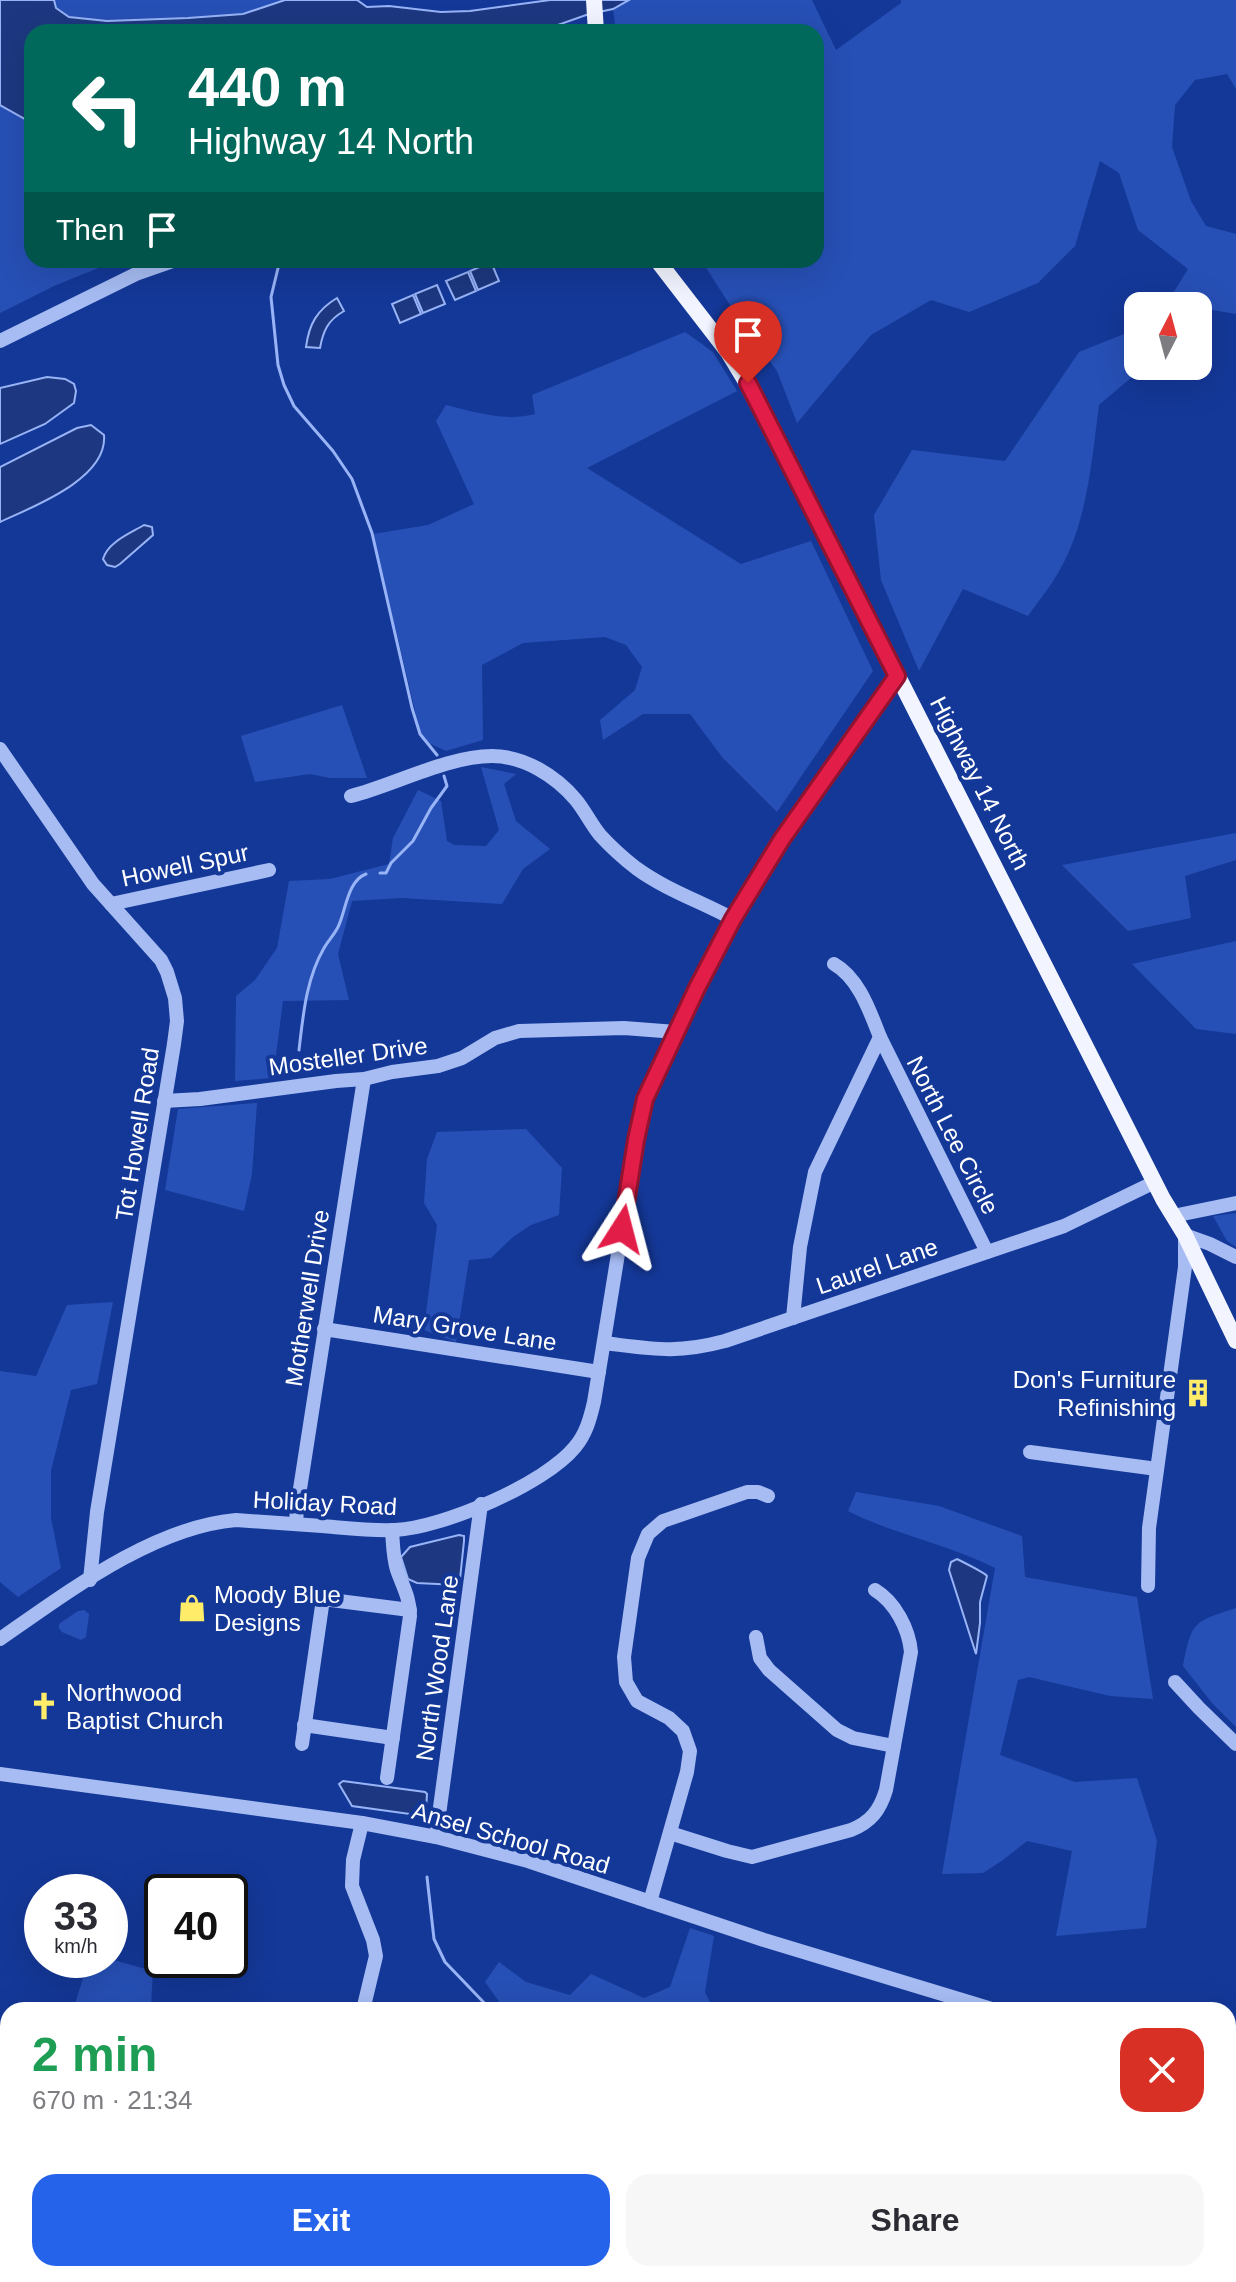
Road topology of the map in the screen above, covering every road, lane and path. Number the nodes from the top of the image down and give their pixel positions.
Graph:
1 (594, 0) edge
2 (596, 24) edge
3 (153, 268) edge
4 (663, 268) edge
5 (0, 341) edge
6 (897, 676) junction
7 (3, 758) edge
8 (351, 796) dead end
9 (269, 870) dead end
10 (111, 904) junction
11 (733, 919) junction
12 (834, 964) dead end
13 (676, 1032) junction
14 (880, 1037) junction
15 (364, 1079) junction
16 (164, 1101) junction
17 (1155, 1182) junction
18 (1236, 1203) edge
19 (1173, 1216) junction
20 (1185, 1235) junction
21 (987, 1252) junction
22 (1236, 1257) edge
23 (793, 1318) junction
24 (324, 1329) junction
25 (1236, 1341) edge
26 (604, 1343) junction
27 (599, 1372) junction
28 (1030, 1452) dead end
29 (1157, 1469) junction
30 (768, 1496) dead end
31 (481, 1504) junction
32 (296, 1524) junction
33 (392, 1530) junction
34 (90, 1580) junction
35 (1148, 1586) dead end
36 (875, 1590) dead end
37 (410, 1610) junction
38 (756, 1637) dead end
39 (0, 1639) edge
40 (1175, 1682) dead end
41 (304, 1725) junction
42 (393, 1738) junction
43 (302, 1744) dead end
44 (1236, 1744) edge
45 (894, 1746) junction
46 (0, 1774) edge
47 (387, 1778) dead end
48 (362, 1823) junction
49 (670, 1833) junction
50 (436, 1837) junction
51 (650, 1902) junction
52 (365, 2002) edge
53 (969, 2002) edge

1 - 2 main road
3 - 5 street
4 - 6 main road, Highway 14 North
6 - 11 street, Holiday Road
6 - 17 main road, Highway 14 North
7 - 10 street, Tot Howell Road
8 - 11 street
9 - 10 street, Howell Spur
10 - 16 street, Tot Howell Road
11 - 13 street, Holiday Road
12 - 14 street, North Lee Circle
13 - 15 street, Mosteller Drive
13 - 26 street, Holiday Road
14 - 21 street, North Lee Circle
14 - 23 street, North Lee Circle
15 - 16 street, Mosteller Drive
15 - 24 street, Motherwell Drive
16 - 34 street, Tot Howell Road
17 - 19 main road, Highway 14 North
17 - 21 street, Laurel Lane
18 - 19 street
19 - 20 main road, Highway 14 North
20 - 22 street
20 - 25 main road, Highway 14 North
20 - 29 street
21 - 23 street, Laurel Lane
23 - 26 street, Laurel Lane
24 - 27 street, Mary Grove Lane
24 - 32 street, Motherwell Drive
26 - 27 street, Holiday Road
27 - 31 street, Holiday Road
28 - 29 street
29 - 35 street
30 - 49 street
31 - 33 street, Holiday Road
31 - 50 street, North Wood Lane
32 - 33 street, Holiday Road
32 - 34 street, Holiday Road
33 - 37 street
34 - 39 street, Holiday Road
36 - 45 street
37 - 41 street
37 - 42 street
38 - 45 street
40 - 44 street
41 - 42 street
41 - 43 street
42 - 47 street
45 - 49 street
46 - 48 street, Ansel School Road
48 - 50 street, Ansel School Road
48 - 52 street
49 - 51 street
50 - 51 street, Ansel School Road
51 - 53 street, Ansel School Road

